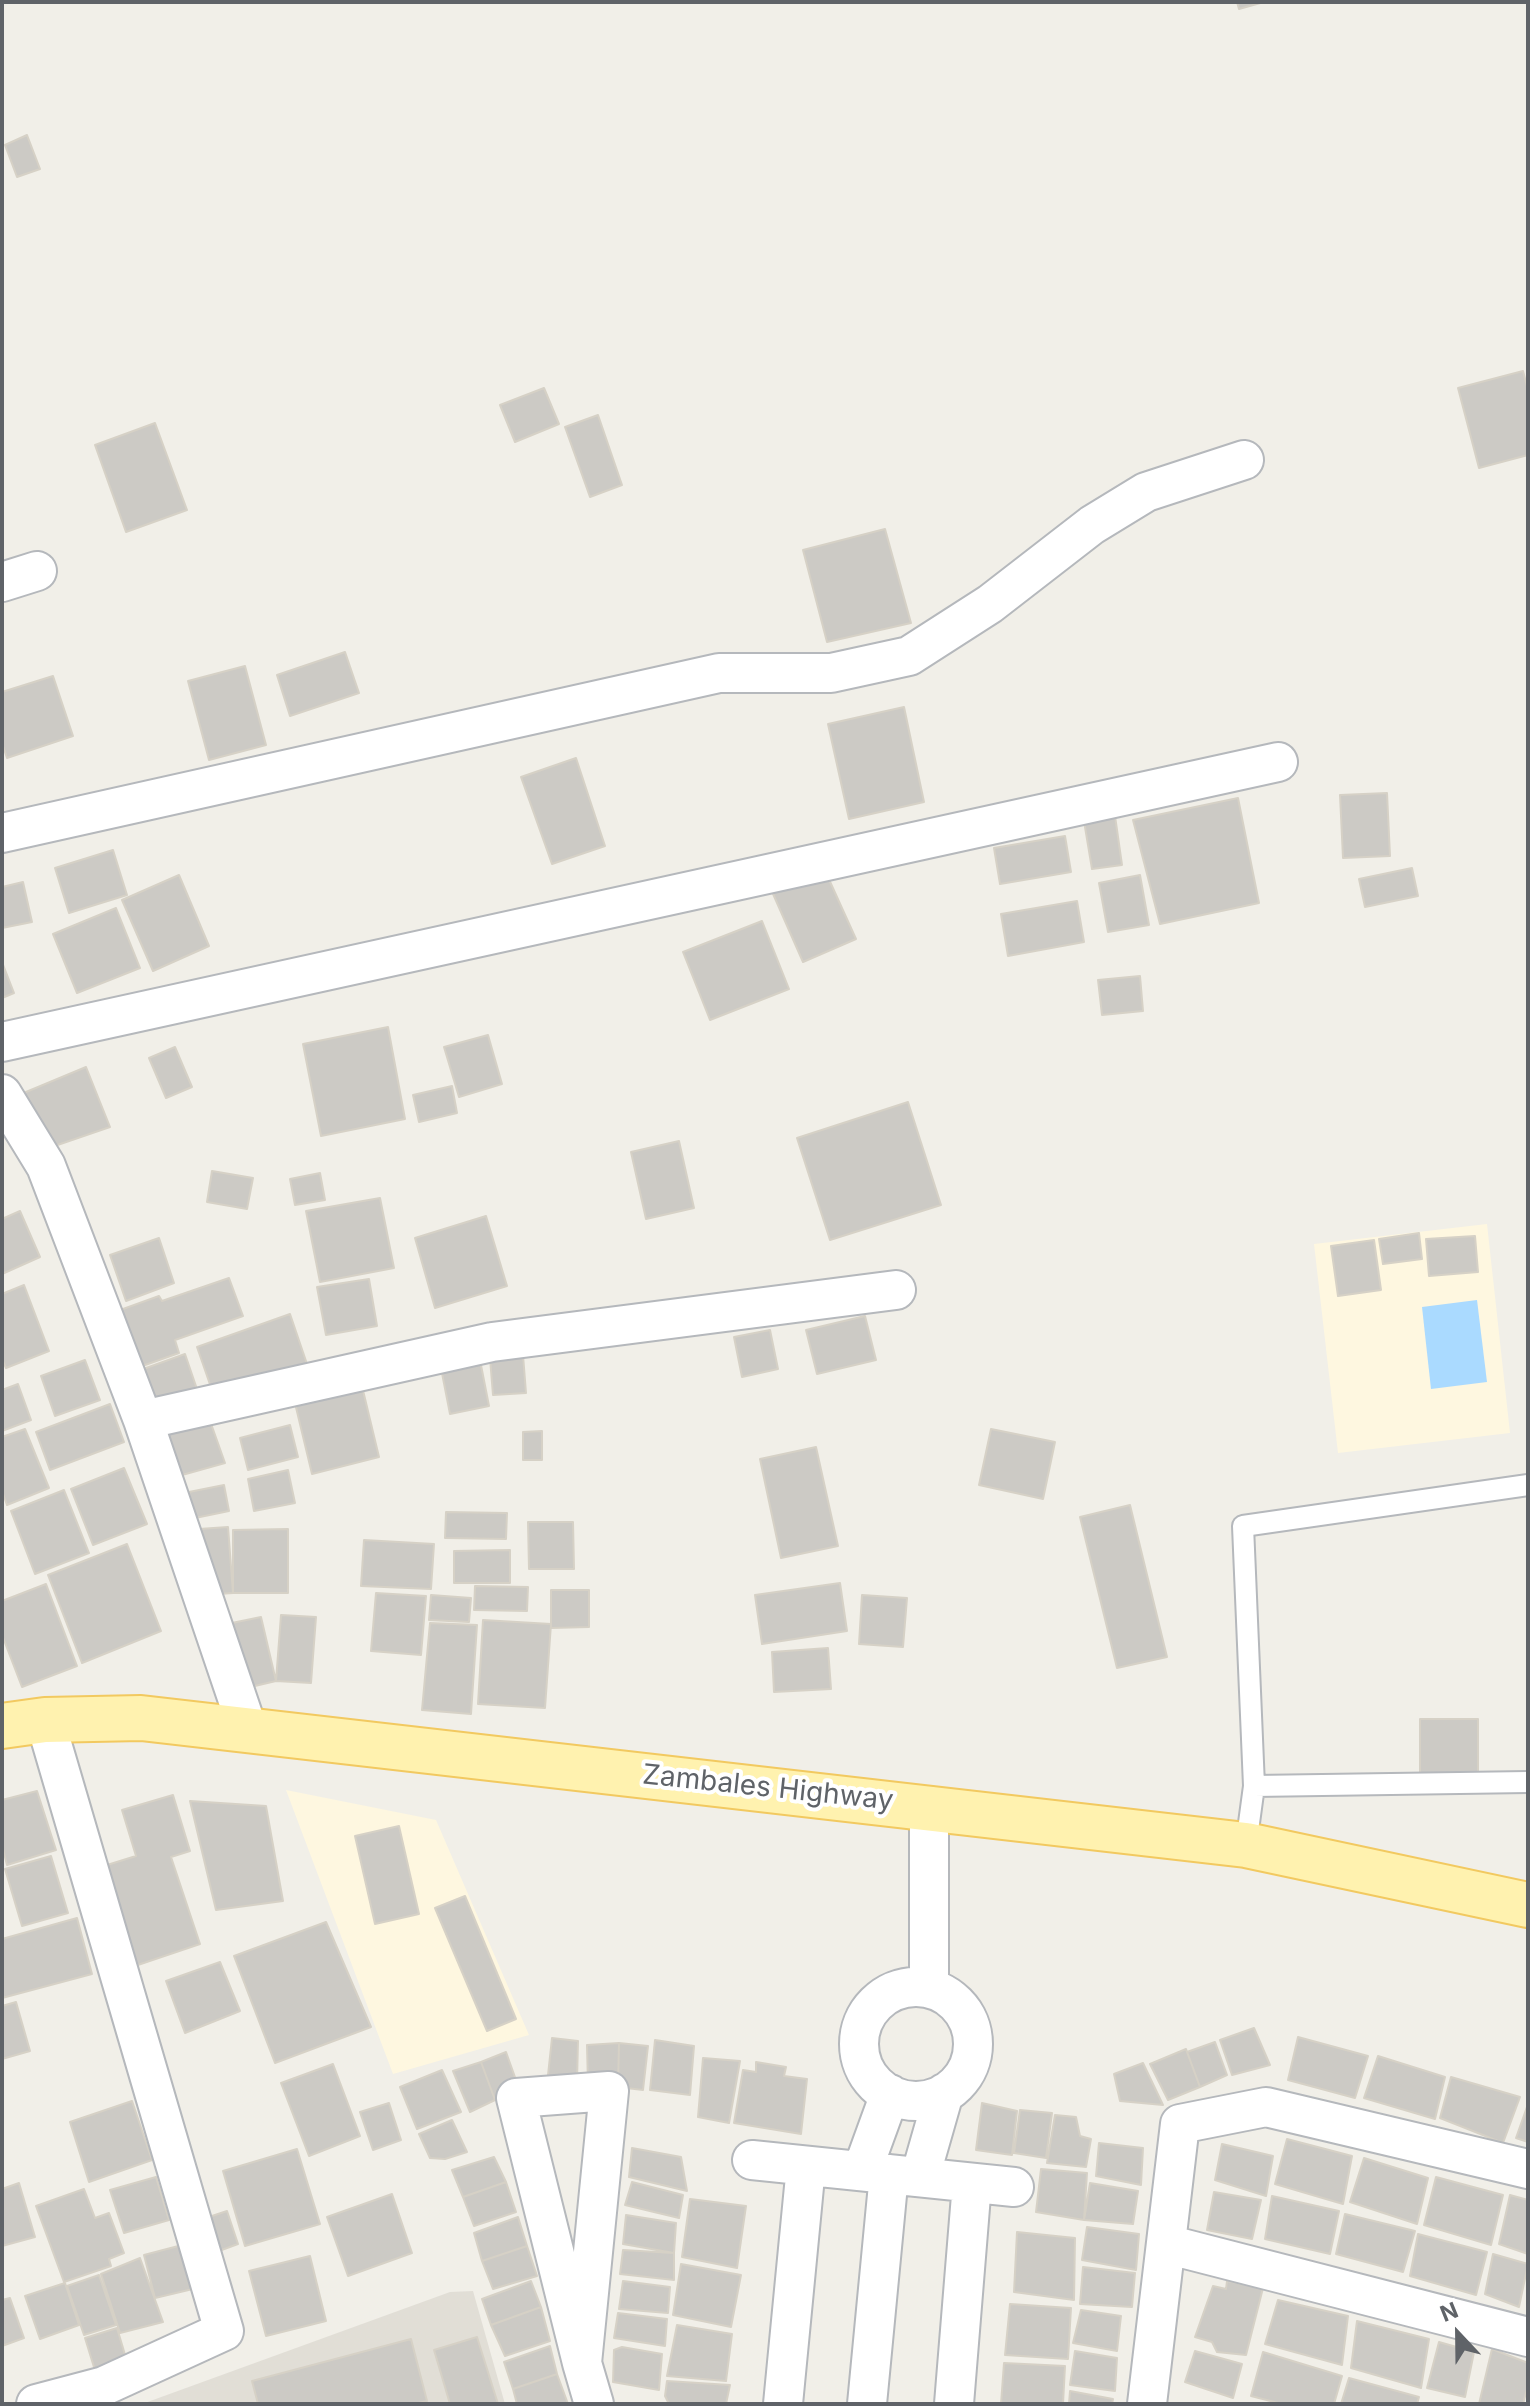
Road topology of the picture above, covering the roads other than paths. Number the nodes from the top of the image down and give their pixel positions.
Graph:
1 (1244, 460) dead end
2 (1278, 762) dead end
3 (2, 833) edge
4 (2, 1042) edge
5 (2, 1094) edge
6 (896, 1290) dead end
7 (143, 1420) junction
8 (1528, 1485) edge
9 (45, 1720) junction
10 (2, 1726) edge
11 (248, 1730) junction
12 (1528, 1782) edge
13 (1254, 1786) junction
14 (929, 1806) junction
15 (1246, 1845) junction
16 (1528, 1905) edge
17 (929, 1988) junction
18 (944, 2093) junction
19 (890, 2094) junction
20 (752, 2160) dead end
21 (806, 2166) junction
22 (1528, 2169) edge
23 (890, 2174) junction
24 (972, 2183) junction
25 (1014, 2187) dead end
26 (1166, 2244) junction
27 (1528, 2337) edge
28 (582, 2363) junction
29 (107, 2395) edge
30 (36, 2404) edge
31 (594, 2404) edge
32 (783, 2404) edge
33 (867, 2404) edge
34 (954, 2404) edge
35 (1147, 2404) edge

1 - 3 street
2 - 4 street
5 - 7 street
6 - 7 street
7 - 11 street
8 - 13 lane
9 - 10 main road, Zambales Highway
9 - 11 main road, Zambales Highway
9 - 29 street
11 - 14 main road, Zambales Highway
12 - 13 lane
13 - 15 lane
14 - 15 main road, Zambales Highway
14 - 17 street
15 - 16 main road, Zambales Highway
17 - 18 street
17 - 19 street
18 - 19 street
18 - 23 street
19 - 23 street
20 - 21 street
21 - 23 street
21 - 32 street
22 - 26 street
23 - 24 street
23 - 33 street
24 - 25 street
24 - 34 street
26 - 27 street
26 - 35 street
28 - 28 street
28 - 31 street
29 - 30 street

